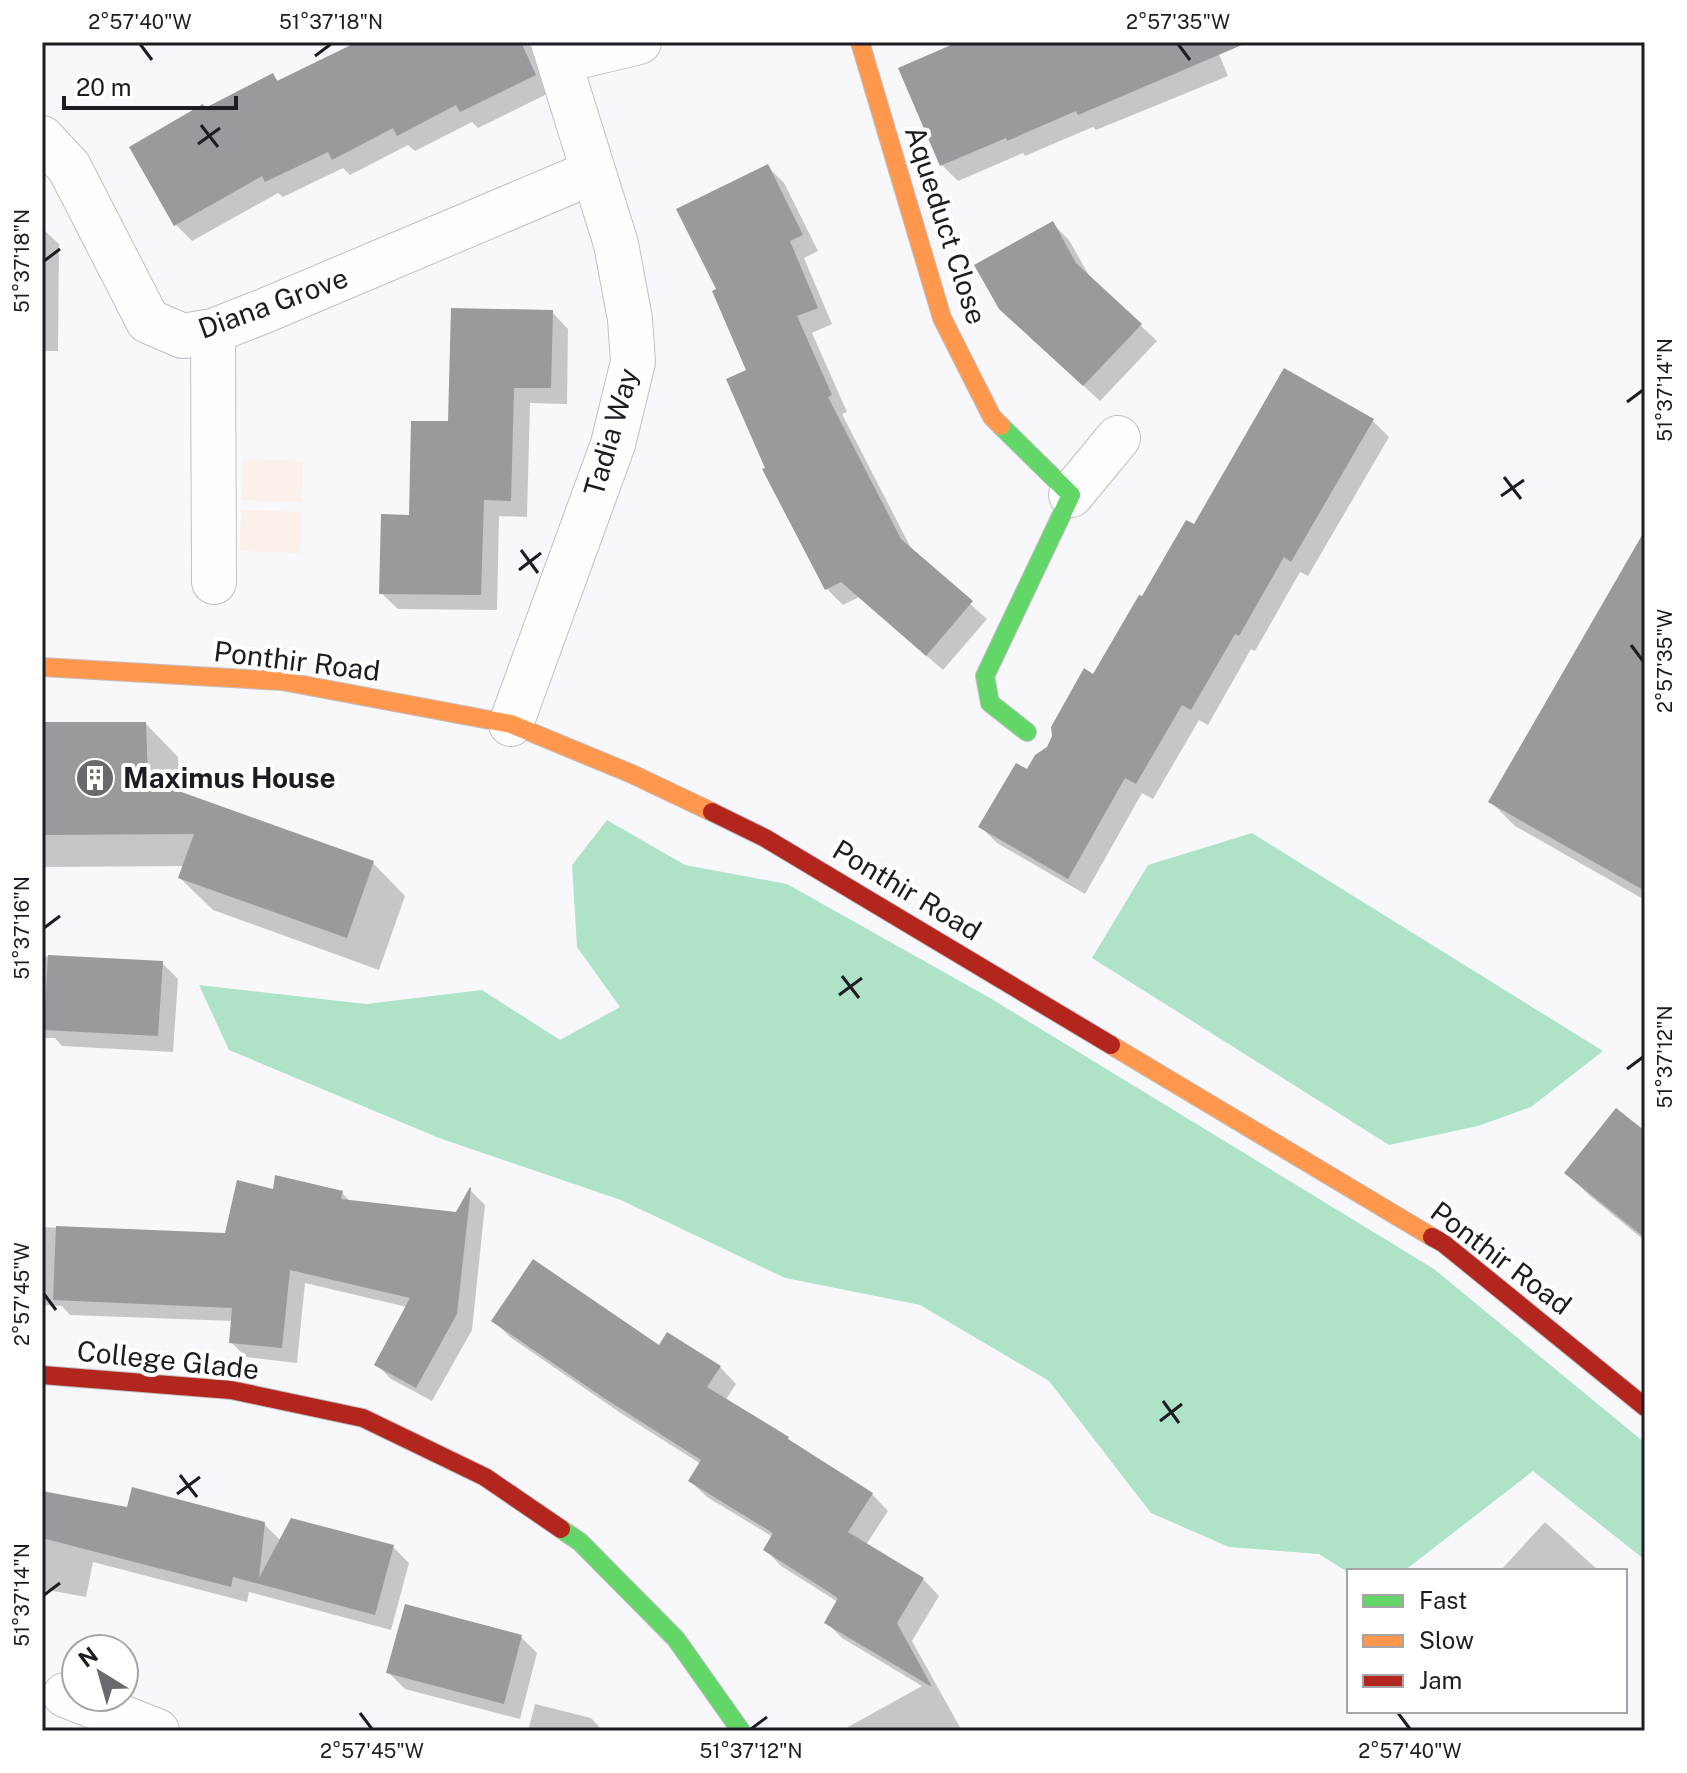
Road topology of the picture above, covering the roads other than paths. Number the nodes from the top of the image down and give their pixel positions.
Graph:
1 (639, 42) edge
2 (860, 42) edge
3 (556, 52) edge
4 (42, 138) edge
5 (593, 172) junction
6 (213, 331) junction
7 (1118, 438) dead end
8 (1071, 495) junction
9 (214, 582) dead end
10 (42, 667) edge
11 (511, 724) junction
12 (1027, 732) dead end
13 (42, 1375) edge
14 (1645, 1407) edge
15 (108, 1722) edge
16 (157, 1731) edge
17 (741, 1731) edge

1 - 3 street
2 - 8 main road, Aqueduct Close
3 - 5 street, Tadia Way
4 - 6 street, Diana Grove
5 - 6 street, Diana Grove
5 - 11 street, Tadia Way
6 - 9 street
7 - 8 street
8 - 12 main road
10 - 11 main road, Ponthir Road
11 - 14 main road, Ponthir Road
13 - 17 main road, College Glade
15 - 16 street

